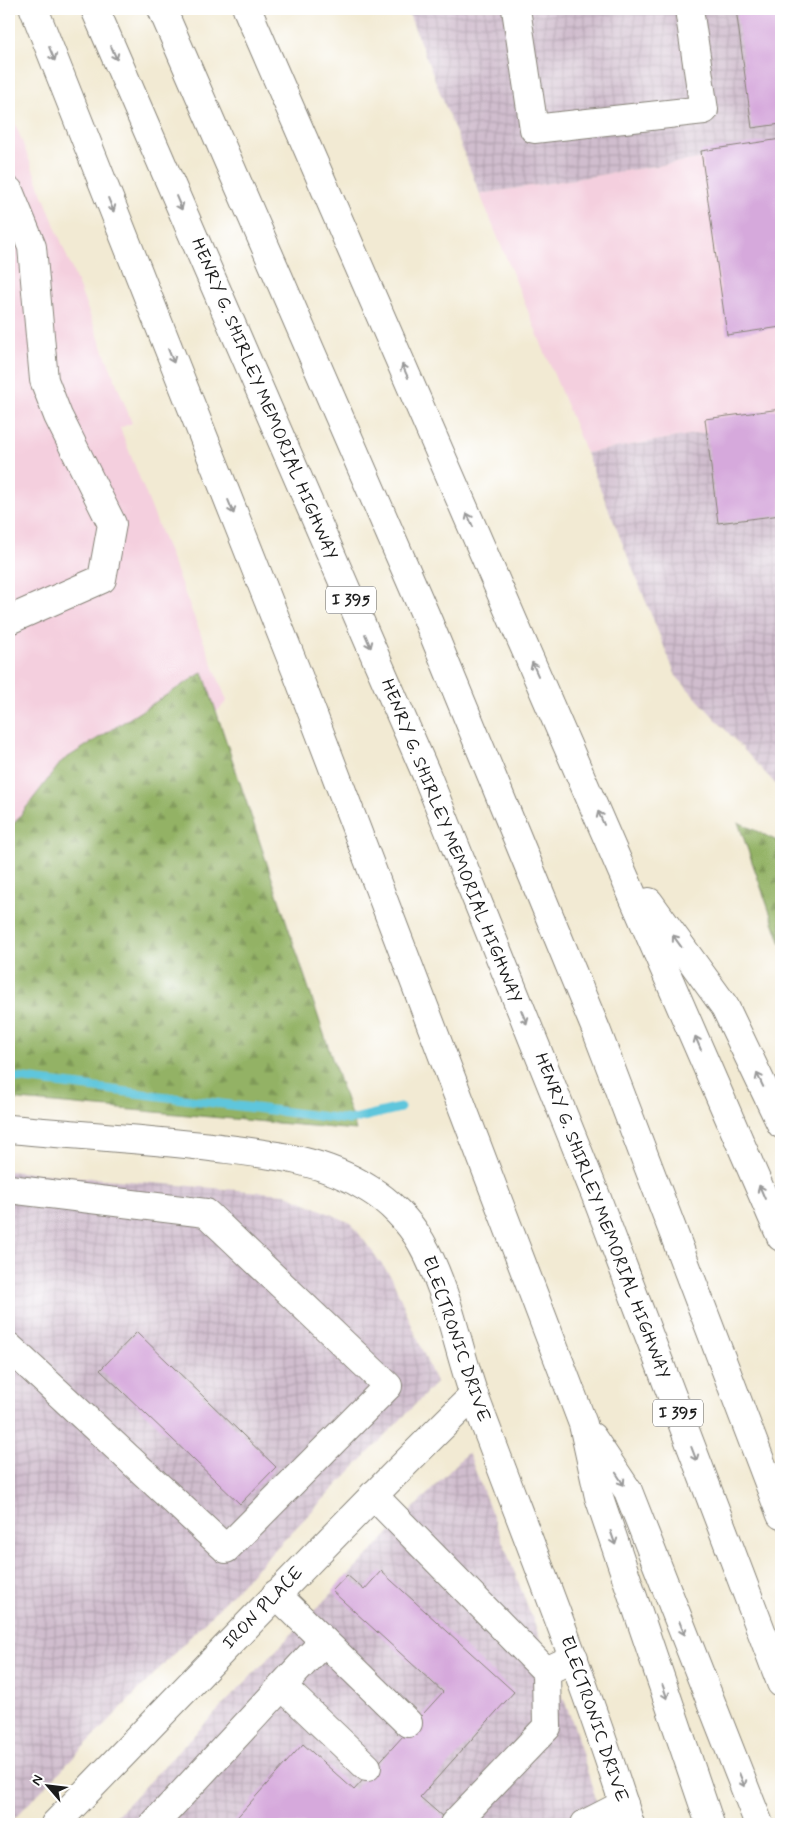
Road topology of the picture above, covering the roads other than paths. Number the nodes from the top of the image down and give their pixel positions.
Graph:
1 (34, 9) edge
2 (95, 9) edge
3 (162, 9) edge
4 (247, 9) edge
5 (516, 9) edge
6 (689, 9) edge
7 (9, 191) edge
8 (9, 620) edge
9 (620, 862) junction
10 (781, 1124) edge
11 (9, 1129) edge
12 (9, 1189) edge
13 (781, 1237) edge
14 (9, 1347) edge
15 (474, 1395) junction
16 (583, 1424) junction
17 (373, 1495) junction
18 (781, 1515) edge
19 (276, 1594) junction
20 (324, 1641) junction
21 (574, 1658) junction
22 (546, 1671) junction
23 (781, 1683) edge
24 (283, 1686) junction
25 (408, 1723) dead end
26 (367, 1767) dead end
27 (627, 1814) edge
28 (54, 1824) edge
29 (154, 1824) edge
30 (454, 1824) edge
31 (585, 1824) edge
32 (710, 1824) edge
33 (759, 1824) edge

1 -> 16 main road
2 -> 23 main road, HENRY G. SHIRLEY MEMORIAL HIGHWAY / I 395
3 - 18 main road
9 -> 4 main road
5 - 6 main road
7 - 8 main road
10 -> 9 main road
13 -> 9 main road
11 - 15 main road, ELECTRONIC DRIVE
12 - 14 main road
15 - 17 main road, IRON PLACE
15 - 21 main road, ELECTRONIC DRIVE
16 -> 32 main road
16 -> 33 main road
17 - 19 main road, IRON PLACE
17 - 22 main road
19 - 20 main road
19 - 28 main road, IRON PLACE
20 - 24 main road
20 - 25 main road
21 - 22 main road
21 - 27 main road, ELECTRONIC DRIVE
22 - 30 main road
24 - 26 main road
24 - 29 main road
27 - 31 main road

